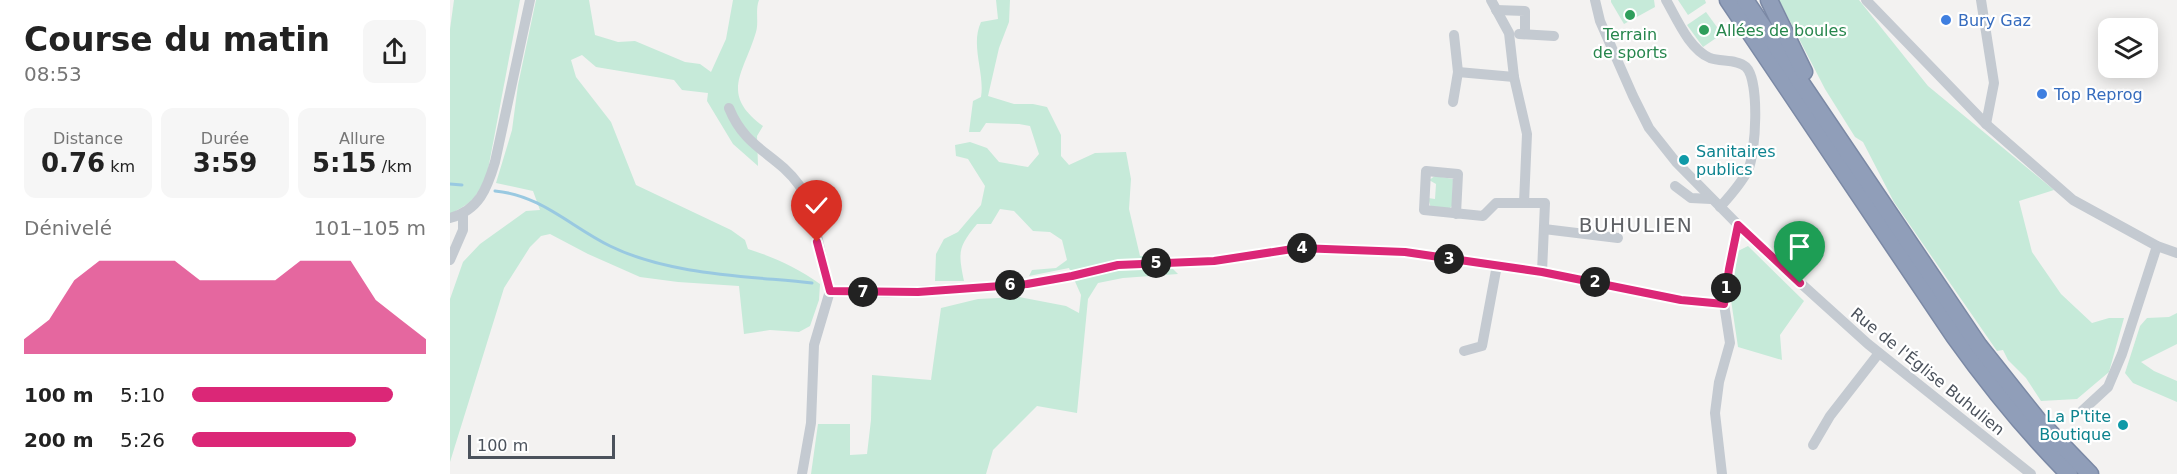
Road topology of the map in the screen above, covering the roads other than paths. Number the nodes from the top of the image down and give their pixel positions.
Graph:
1 (530, 0) edge
2 (1666, 0) edge
3 (1728, 0) edge
4 (1745, 0) edge
5 (1769, 0) edge
6 (1866, 0) edge
7 (1981, 0) edge
8 (1594, 2) edge
9 (1494, 5) edge
10 (1509, 33) junction
11 (1525, 34) junction
12 (1454, 36) dead end
13 (1554, 36) dead end
14 (1458, 72) junction
15 (1514, 77) junction
16 (1453, 102) dead end
17 (729, 108) dead end
18 (1986, 124) junction
19 (1833, 129) junction
20 (1675, 186) dead end
21 (1711, 199) junction
22 (1524, 203) junction
23 (1720, 207) junction
24 (463, 214) junction
25 (1456, 214) junction
26 (450, 218) edge
27 (1738, 225) junction
28 (1544, 228) junction
29 (1618, 238) dead end
30 (2157, 246) junction
31 (2177, 253) edge
32 (450, 260) edge
33 (1497, 266) junction
34 (1542, 272) junction
35 (830, 291) junction
36 (1724, 304) junction
37 (1464, 351) dead end
38 (1879, 353) junction
39 (2082, 411) dead end
40 (1813, 445) dead end
41 (802, 474) edge
42 (1722, 474) edge
43 (2031, 474) edge
44 (2068, 474) edge
45 (2090, 474) edge

1 - 24 street
2 - 23 street
3 - 44 highway
4 - 19 highway
5 - 19 highway
6 - 18 street
7 - 18 street
8 - 21 street, Rue de l'Église Buhulien
9 - 10 street
9 - 11 street
10 - 11 street
10 - 15 street
11 - 13 street
12 - 14 street
14 - 15 street
14 - 16 street
15 - 22 street
17 - 35 street
18 - 30 street
19 - 45 highway
20 - 21 street
21 - 23 street, Rue de l'Église Buhulien
22 - 25 street
22 - 28 street
23 - 27 street, Rue de l'Église Buhulien
24 - 26 street
24 - 32 street
25 - 25 street
27 - 36 street
27 - 38 street, Rue de l'Église Buhulien
28 - 29 street
28 - 34 street
30 - 31 street
30 - 39 street
33 - 34 street
33 - 35 street
33 - 37 street
34 - 36 street
35 - 41 street
36 - 42 street
38 - 40 street
38 - 43 street, Rue de l'Église Buhulien

